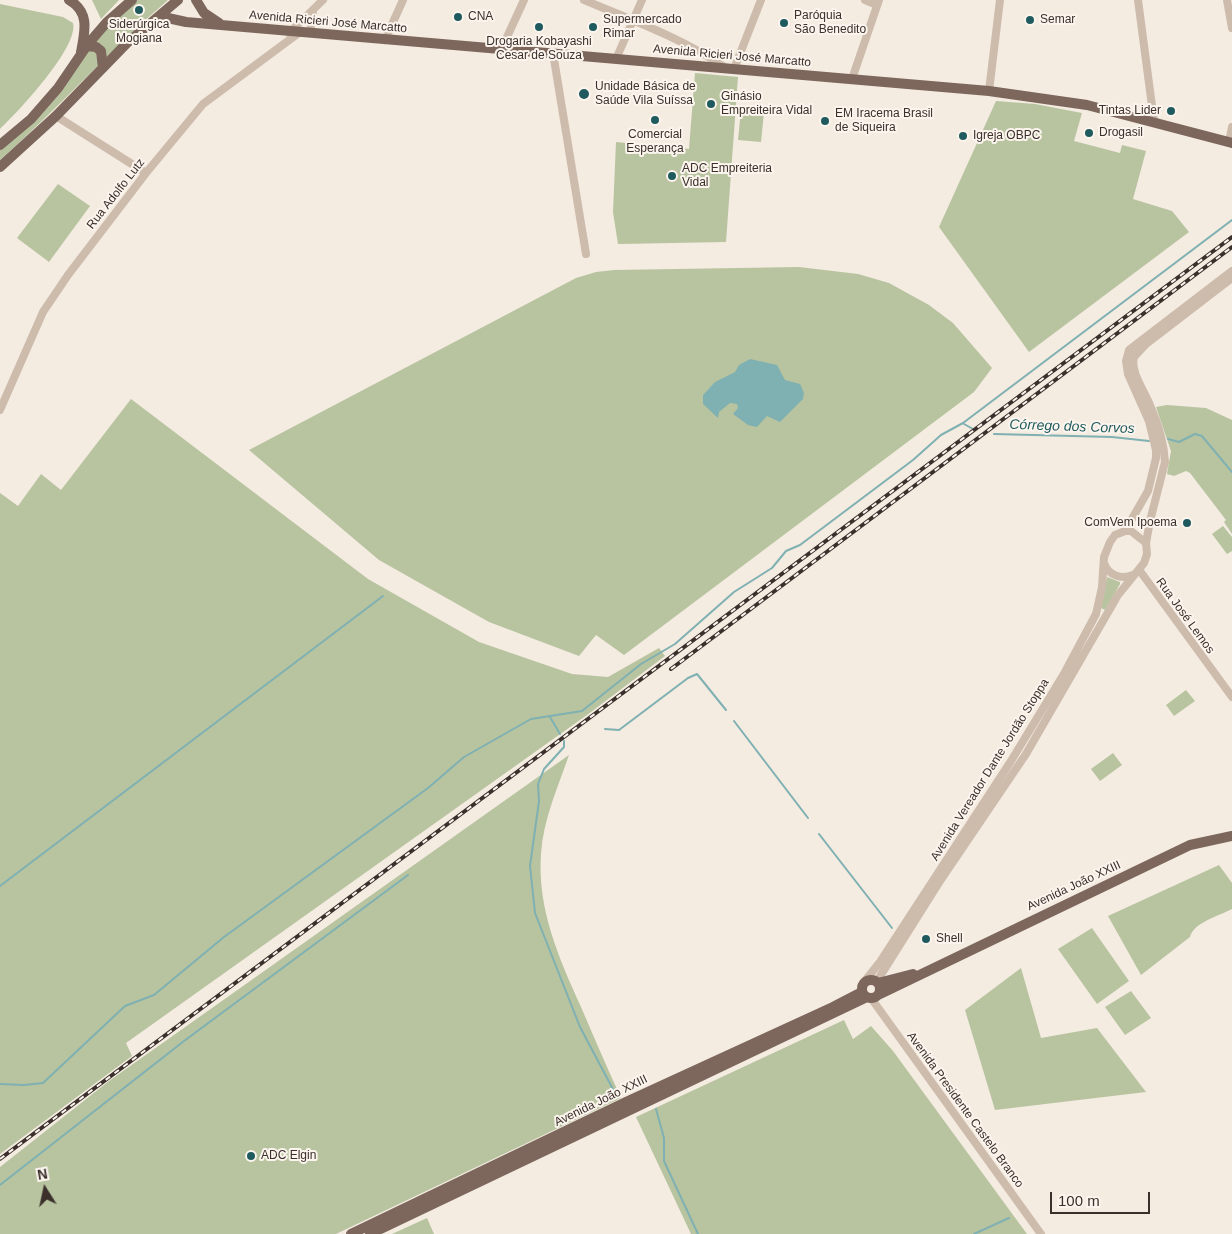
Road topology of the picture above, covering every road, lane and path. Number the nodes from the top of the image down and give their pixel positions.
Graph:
1 (69, 0) edge
2 (132, 0) edge
3 (178, 0) edge
4 (196, 0) edge
5 (323, 0) edge
6 (403, 0) edge
7 (524, 0) edge
8 (584, 0) edge
9 (642, 0) edge
10 (761, 0) edge
11 (865, 0) edge
12 (1000, 0) edge
13 (1138, 0) edge
14 (1227, 0) edge
15 (878, 2) edge
16 (313, 11) junction
17 (159, 16) junction
18 (633, 21) junction
19 (225, 25) junction
20 (1232, 28) edge
21 (289, 31) junction
22 (305, 32) junction
23 (385, 40) junction
24 (286, 44) junction
25 (84, 50) junction
26 (501, 50) junction
27 (553, 53) junction
28 (616, 59) junction
29 (102, 68) junction
30 (730, 69) junction
31 (852, 79) junction
32 (989, 91) junction
33 (56, 116) junction
34 (1154, 121) junction
35 (1232, 127) edge
36 (1230, 142) edge
37 (0, 145) edge
38 (0, 167) edge
39 (146, 173) junction
40 (586, 254) dead end
41 (1232, 271) edge
42 (1232, 278) edge
43 (1130, 359) junction
44 (0, 410) edge
45 (1125, 531) junction
46 (1146, 543) junction
47 (1104, 557) junction
48 (1137, 573) junction
49 (1232, 697) edge
50 (1232, 836) edge
51 (931, 969) junction
52 (877, 982) junction
53 (868, 993) junction
54 (351, 1234) edge
55 (370, 1234) edge
56 (1041, 1234) edge

1 - 25 main road
2 - 25 main road
3 - 17 main road
4 - 19 main road, Avenida Ricieri José Marcatto
5 - 16 street
6 - 23 street
7 - 26 street
8 - 18 street
9 - 18 street
10 - 30 street
11 - 15 street
12 - 32 street
13 - 34 street
14 - 20 street
15 - 31 street
16 - 21 street
16 - 22 street
17 - 19 main road, Avenida Ricieri José Marcatto
17 - 29 main road
18 - 28 street
18 - 30 street
19 - 21 main road, Avenida Ricieri José Marcatto
21 - 22 main road, Avenida Ricieri José Marcatto
21 - 24 street
22 - 23 main road, Avenida Ricieri José Marcatto
22 - 24 street, Rua Adolfo Lutz
23 - 26 main road, Avenida Ricieri José Marcatto
24 - 39 street, Rua Adolfo Lutz
25 - 29 main road
25 - 37 main road
26 - 27 main road, Avenida Ricieri José Marcatto
27 - 28 main road, Avenida Ricieri José Marcatto
27 - 40 street
28 - 30 main road, Avenida Ricieri José Marcatto
29 - 33 main road
30 - 31 main road, Avenida Ricieri José Marcatto
31 - 32 main road, Avenida Ricieri José Marcatto
32 - 34 main road, Avenida Ricieri José Marcatto
33 - 38 main road
33 - 39 street
34 - 36 main road, Avenida Ricieri José Marcatto
35 - 36 street
39 - 44 street, Rua Adolfo Lutz
41 - 43 street
42 - 43 street
43 - 45 street, Avenida Vereador Dante Jordão Stoppa
43 - 46 street, Avenida Vereador Dante Jordão Stoppa
45 - 46 street
45 - 47 street, Avenida Vereador Dante Jordão Stoppa
46 - 48 street, Avenida Vereador Dante Jordão Stoppa
47 - 48 street
47 - 53 street, Avenida Vereador Dante Jordão Stoppa
48 - 49 street, Rua José Lemos
48 - 52 street, Avenida Vereador Dante Jordão Stoppa
50 - 51 main road, Avenida João XXIII
51 - 52 main road, Avenida João XXIII
51 - 53 main road, Avenida João XXIII
52 - 53 main road, Avenida João XXIII
53 - 54 main road, Avenida João XXIII
53 - 55 main road, Avenida João XXIII
53 - 56 street, Avenida Presidente Castelo Branco

